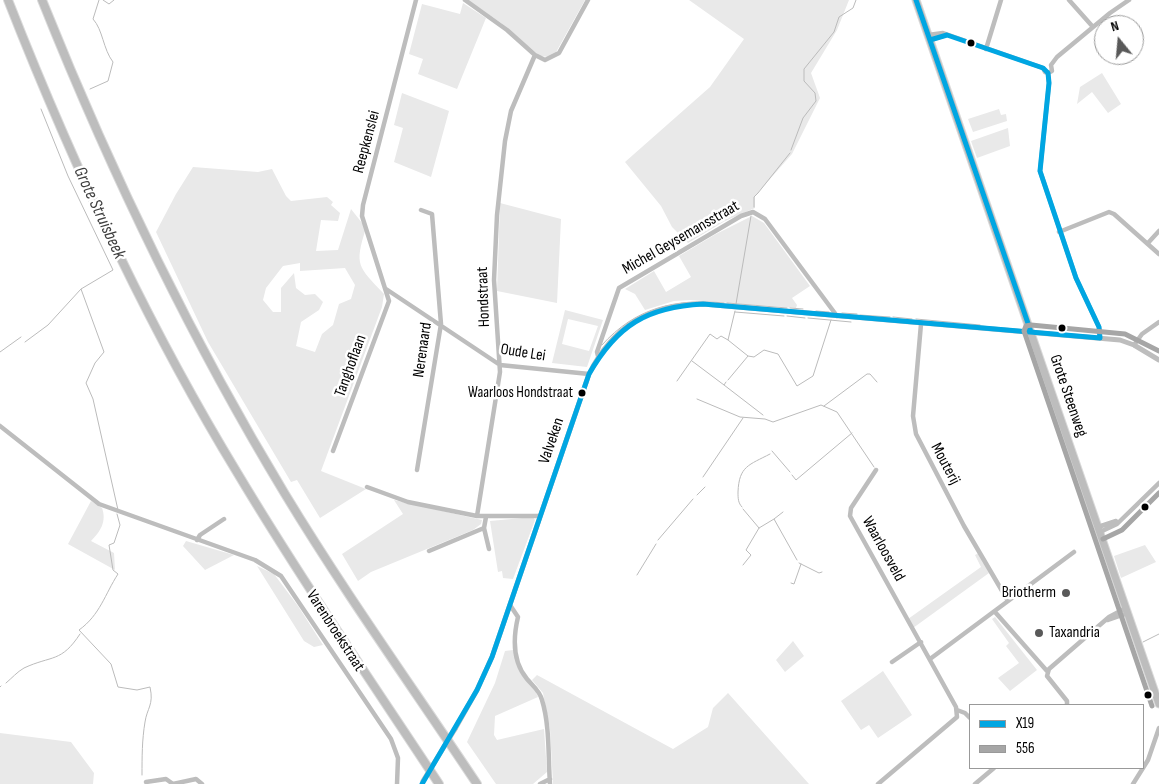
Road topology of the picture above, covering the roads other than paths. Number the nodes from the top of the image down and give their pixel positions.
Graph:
1 (8, 0) edge
2 (42, 0) edge
3 (416, 0) edge
4 (465, 0) edge
5 (588, 0) edge
6 (916, 0) edge
7 (1000, 0) edge
8 (1069, 0) edge
9 (1130, 0) edge
10 (1110, 15) edge
11 (1094, 27) joint
12 (929, 37) junction
13 (986, 49) junction
14 (535, 55) junction
15 (1050, 66) junction
16 (1043, 68) junction
17 (1048, 73) junction
18 (421, 210) dead end
19 (1159, 231) edge
20 (1059, 232) junction
21 (1148, 243) junction
22 (1159, 254) edge
23 (386, 289) junction
24 (838, 316) junction
25 (1159, 322) edge
26 (441, 324) junction
27 (921, 324) junction
28 (1031, 332) junction
29 (1100, 338) junction
30 (1134, 345) junction
31 (598, 356) junction
32 (1159, 360) edge
33 (500, 365) junction
34 (589, 374) junction
35 (0, 426) edge
36 (333, 451) dead end
37 (417, 470) dead end
38 (876, 470) dead end
39 (1159, 483) edge
40 (367, 487) dead end
41 (477, 516) junction
42 (540, 516) junction
43 (486, 517) junction
44 (224, 519) dead end
45 (484, 528) junction
46 (1099, 529) junction
47 (197, 540) junction
48 (489, 549) dead end
49 (429, 551) dead end
50 (1074, 552) dead end
51 (1008, 601) junction
52 (510, 605) junction
53 (1127, 611) junction
54 (995, 612) junction
55 (921, 642) junction
56 (930, 658) junction
57 (892, 662) dead end
58 (1048, 671) junction
59 (1067, 704) edge
60 (1159, 704) edge
61 (957, 710) junction
62 (969, 717) edge
63 (1159, 728) edge
64 (1144, 766) edge
65 (993, 769) edge
66 (1142, 769) edge
67 (550, 781) edge
68 (146, 782) dead end
69 (422, 783) edge
70 (202, 784) edge
71 (397, 784) edge
72 (439, 784) edge
73 (477, 784) edge
74 (540, 784) edge
75 (878, 784) edge
76 (975, 784) edge
77 (1133, 784) edge

1 - 72 highway
2 - 73 highway
3 - 23 street, Reepkenslei
4 - 14 street
5 - 14 street
6 - 12 main road, Grote Steenweg
7 - 13 street
8 - 11 street
9 - 10 street
11 - 15 street
12 - 13 street
12 - 28 main road, Grote Steenweg
13 - 16 street
14 - 33 street, Hondstraat
15 - 16 street
15 - 17 street
16 - 17 street
17 - 20 street
18 - 26 street, Nerenaard
19 - 21 street
20 - 21 street
20 - 29 street
21 - 22 street
23 - 26 street, Oude Lei
23 - 36 street, Tanghoflaan
24 - 27 street, Michel Geysemansstraat
24 - 31 street, Michel Geysemansstraat
24 - 31 street, Michel Geysemansstraat
25 - 30 street
26 - 33 street, Oude Lei
26 - 37 street, Nerenaard
27 - 28 street, Michel Geysemansstraat
27 - 51 street, Mouterij
28 - 29 street, Michel Geysemansstraat
28 - 46 main road, Grote Steenweg
29 - 30 street, Michel Geysemansstraat
30 - 32 street, Michel Geysemansstraat
31 - 34 street, Michel Geysemansstraat
33 - 34 street, Oude Lei
33 - 41 street, Hondstraat
34 - 42 street, Valveken
35 - 47 street, Varenbroekstraat
38 - 55 street, Waarloosveld
39 - 46 street
40 - 41 street
41 - 43 street
42 - 43 street
42 - 52 street, Valveken
43 - 45 street
44 - 47 street
45 - 48 street
45 - 49 street
46 - 53 main road, Grote Steenweg
47 - 71 street, Varenbroekstraat
50 - 51 street
51 - 54 street
52 - 67 street
52 - 69 street, Valveken, bridge
53 - 58 street
53 - 60 main road, Grote Steenweg
54 - 56 street
54 - 58 street
55 - 56 street, Waarloosveld
55 - 57 street
56 - 61 street, Waarloosveld
58 - 59 street
61 - 62 street
61 - 75 street
63 - 64 street
65 - 76 street
66 - 77 street
67 - 74 street
68 - 70 street

